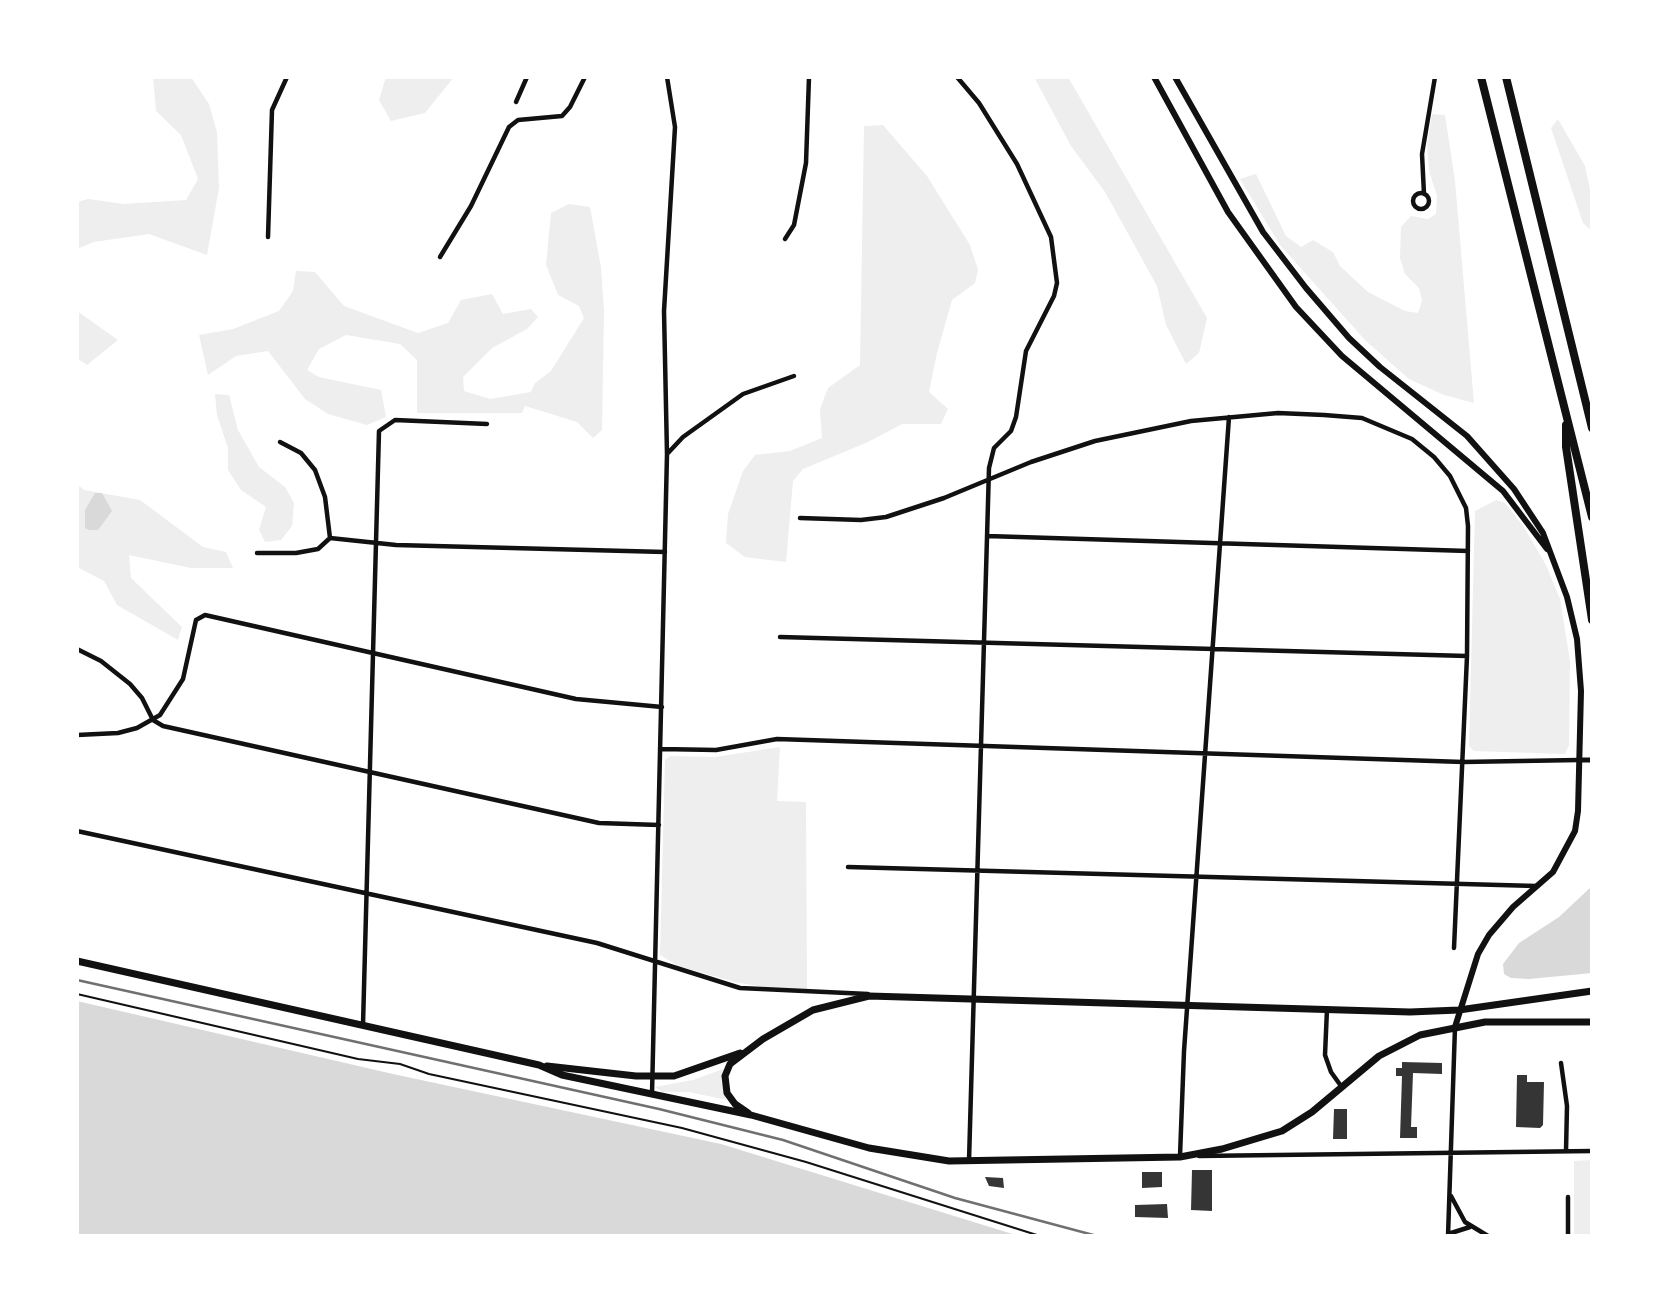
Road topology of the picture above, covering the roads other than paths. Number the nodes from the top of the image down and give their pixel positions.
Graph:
1 (287, 77) edge
2 (527, 77) edge
3 (584, 77) edge
4 (667, 77) edge
5 (808, 77) edge
6 (957, 77) edge
7 (1154, 77) edge
8 (1175, 77) edge
9 (1435, 77) edge
10 (1480, 77) edge
11 (1506, 77) edge
12 (516, 102) dead end
13 (1424, 194) dead end
14 (268, 237) dead end
15 (786, 239) dead end
16 (440, 257) dead end
17 (794, 376) dead end
18 (1566, 412) junction
19 (1229, 417) junction
20 (486, 424) dead end
21 (1592, 428) edge
22 (280, 442) dead end
23 (667, 454) junction
24 (988, 480) junction
25 (800, 517) dead end
26 (1592, 517) edge
27 (987, 536) junction
28 (330, 538) junction
29 (1220, 542) junction
30 (377, 543) junction
31 (1468, 551) junction
32 (666, 552) junction
33 (257, 553) dead end
34 (1552, 555) junction
35 (1592, 620) edge
36 (780, 636) dead end
37 (984, 642) junction
38 (77, 649) edge
39 (1213, 649) junction
40 (375, 653) junction
41 (1467, 656) junction
42 (662, 707) junction
43 (153, 720) junction
44 (77, 735) edge
45 (981, 747) junction
46 (661, 749) junction
47 (1205, 754) junction
48 (1580, 760) junction
49 (1592, 760) edge
50 (1463, 762) junction
51 (372, 772) junction
52 (659, 825) junction
53 (77, 831) edge
54 (848, 867) dead end
55 (977, 870) junction
56 (1197, 876) junction
57 (1458, 884) junction
58 (1540, 886) junction
59 (368, 892) junction
60 (1454, 948) dead end
61 (77, 961) edge
62 (654, 961) junction
63 (1592, 991) edge
64 (900, 996) junction
65 (974, 999) junction
66 (1188, 1006) junction
67 (1327, 1009) junction
68 (1460, 1010) junction
69 (1592, 1021) edge
70 (363, 1025) junction
71 (1455, 1027) junction
72 (744, 1051) junction
73 (1561, 1063) dead end
74 (539, 1065) junction
75 (652, 1077) junction
76 (1342, 1087) junction
77 (652, 1094) junction
78 (751, 1115) junction
79 (1566, 1151) junction
80 (1592, 1151) edge
81 (1452, 1152) junction
82 (1180, 1157) junction
83 (969, 1161) junction
84 (1451, 1195) junction
85 (1568, 1197) dead end
86 (1471, 1227) junction
87 (1448, 1235) edge
88 (1488, 1236) edge
89 (1568, 1236) edge

1 - 14 street
2 - 12 street
3 - 16 street
4 - 23 street
5 - 15 street
6 - 24 street
7 - 34 main road
8 - 34 main road
9 - 13 street
10 - 18 highway
11 - 21 highway
17 - 23 street
18 - 26 highway
18 - 35 highway
19 - 24 street
19 - 29 street
19 - 31 street
20 - 30 street
22 - 28 street
23 - 32 street
24 - 25 street
24 - 27 street
27 - 29 street
27 - 37 street
28 - 30 street
28 - 33 street
29 - 31 street
29 - 39 street
30 - 32 street
30 - 40 street
31 - 41 street
32 - 42 street
34 - 48 main road
36 - 37 street
37 - 39 street
37 - 45 street
38 - 43 street
39 - 41 street
39 - 47 street
40 - 42 street
40 - 43 street
40 - 51 street
41 - 50 street
42 - 46 street
43 - 44 street
43 - 51 street
45 - 46 street
45 - 47 street
45 - 55 street
46 - 52 street
47 - 50 street
47 - 56 street
48 - 49 street
48 - 50 street
48 - 58 main road
50 - 57 street
51 - 52 street
51 - 59 street
52 - 62 street
53 - 59 street
54 - 55 street
55 - 56 street
55 - 65 street
56 - 57 street
56 - 66 street
57 - 58 street
57 - 60 street
58 - 68 main road
59 - 62 street
59 - 70 street
61 - 70 main road
62 - 64 street
62 - 75 street
63 - 68 main road
64 - 65 main road
64 - 72 main road
65 - 66 main road
65 - 83 street
66 - 67 main road
66 - 82 street
67 - 68 main road
67 - 76 street
68 - 71 main road
69 - 71 main road
70 - 74 main road
71 - 76 main road
71 - 81 street
72 - 75 main road
72 - 78 main road
73 - 79 street
74 - 75 main road
74 - 77 main road
75 - 77 street
76 - 82 main road
77 - 78 main road
78 - 83 main road
79 - 80 street
79 - 81 street
81 - 82 street
81 - 84 street
82 - 83 main road
84 - 86 street
84 - 87 street
85 - 89 street
86 - 87 street
86 - 88 street

